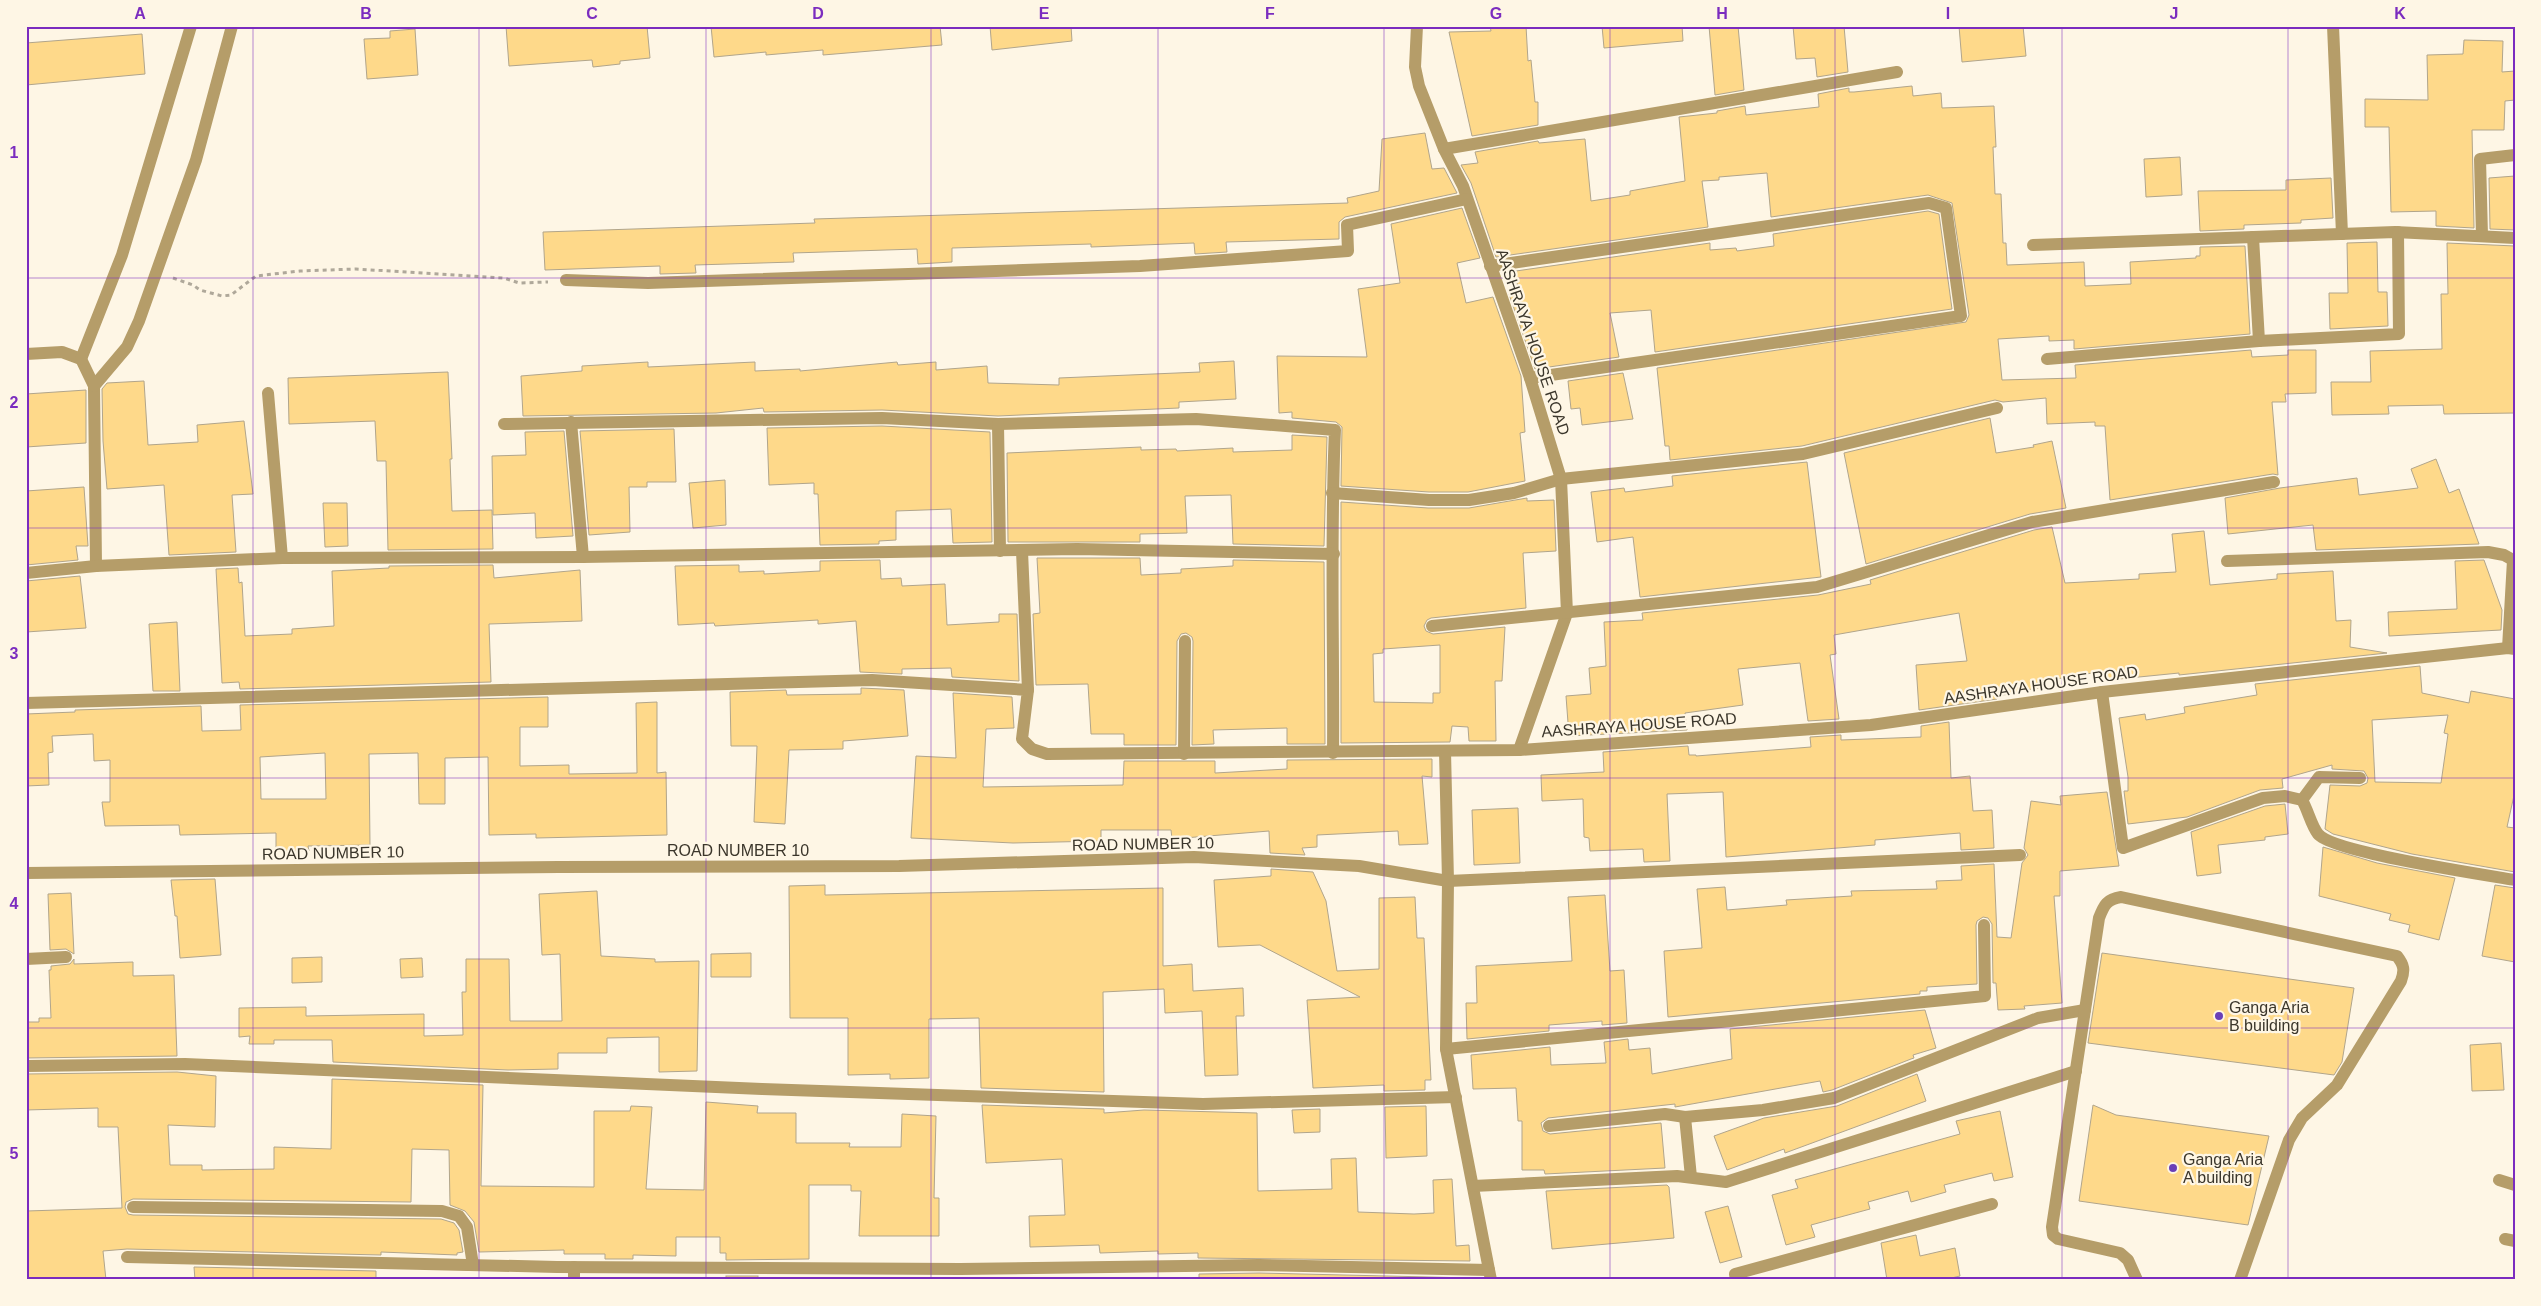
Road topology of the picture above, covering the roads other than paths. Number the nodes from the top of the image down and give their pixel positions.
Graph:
1 (191, 26) edge
2 (232, 26) edge
3 (1417, 26) edge
4 (2333, 26) edge
5 (1897, 72) dead end
6 (1444, 148) junction
7 (2515, 155) edge
8 (1467, 199) junction
9 (2398, 232) junction
10 (2342, 234) junction
11 (2482, 236) junction
12 (2253, 237) junction
13 (2515, 238) edge
14 (2033, 245) dead end
15 (1490, 266) junction
16 (566, 280) road end
17 (2259, 341) junction
18 (26, 354) edge
19 (81, 359) junction
20 (2046, 359) dead end
21 (1530, 378) junction
22 (94, 386) junction
23 (268, 393) dead end
24 (1997, 408) dead end
25 (570, 422) junction
26 (504, 424) dead end
27 (998, 424) junction
28 (1562, 479) junction
29 (2274, 482) dead end
30 (1332, 493) junction
31 (1000, 551) junction
32 (1022, 551) junction
33 (1334, 554) junction
34 (583, 557) junction
35 (282, 558) junction
36 (2227, 561) dead end
37 (96, 566) junction
38 (26, 572) edge
39 (1567, 613) junction
40 (1432, 626) dead end
41 (1185, 641) dead end
42 (2511, 649) edge
43 (1028, 690) junction
44 (2102, 692) junction
45 (26, 703) edge
46 (1519, 750) junction
47 (1446, 752) junction
48 (1333, 753) junction
49 (1184, 754) junction
50 (2360, 778) dead end
51 (2302, 800) junction
52 (2020, 855) dead end
53 (26, 873) edge
54 (2515, 880) edge
55 (1448, 881) junction
56 (1984, 924) dead end
57 (66, 957) dead end
58 (26, 959) edge
59 (2085, 1010) junction
60 (1446, 1049) junction
61 (26, 1066) edge
62 (2076, 1071) junction
63 (1456, 1097) junction
64 (1685, 1117) junction
65 (1549, 1126) dead end
66 (1691, 1178) junction
67 (2499, 1180) dead end
68 (2515, 1185) edge
69 (1473, 1186) junction
70 (1992, 1204) dead end
71 (132, 1207) dead end
72 (127, 1257) dead end
73 (473, 1265) junction
74 (574, 1267) junction
75 (1490, 1275) edge
76 (574, 1280) edge
77 (1736, 1280) edge
78 (2136, 1280) edge
79 (2240, 1280) edge

1 - 19 street
2 - 22 street
3 - 6 street, AASHRAYA HOUSE ROAD
4 - 10 street
5 - 6 street
6 - 8 street, AASHRAYA HOUSE ROAD
7 - 11 street
8 - 15 street, AASHRAYA HOUSE ROAD
8 - 16 street
9 - 10 street
9 - 11 street
9 - 17 street
10 - 12 street
11 - 13 street
12 - 14 street
12 - 17 street
15 - 21 street, AASHRAYA HOUSE ROAD
15 - 21 street
17 - 20 street
18 - 19 street
19 - 22 street
21 - 28 street, AASHRAYA HOUSE ROAD
22 - 37 street
23 - 35 street
24 - 28 street
25 - 26 street
25 - 27 street
25 - 34 street
27 - 30 street
27 - 31 street
28 - 30 street
28 - 39 street, AASHRAYA HOUSE ROAD
29 - 39 street
30 - 33 street
31 - 32 street
31 - 34 street
32 - 33 street
32 - 43 street
33 - 48 street
34 - 35 street
35 - 37 street
36 - 42 street
37 - 38 street
39 - 40 street
39 - 46 street, AASHRAYA HOUSE ROAD
41 - 49 street
42 - 44 street, AASHRAYA HOUSE ROAD
43 - 45 street
43 - 49 street
44 - 46 street, AASHRAYA HOUSE ROAD
44 - 51 street
46 - 47 street
47 - 48 street
47 - 55 street
48 - 49 street
50 - 51 street
51 - 54 street
52 - 55 street, ROAD NUMBER 10
53 - 55 street, ROAD NUMBER 10
55 - 60 street
56 - 60 street
57 - 58 street
59 - 62 street
59 - 64 street
59 - 79 street
60 - 63 street
61 - 63 street
62 - 66 street
62 - 78 street
63 - 69 street
64 - 65 street
64 - 66 street
66 - 69 street
67 - 68 street
69 - 75 street
70 - 77 street
71 - 73 street
72 - 73 street
73 - 74 street
74 - 75 street
74 - 76 street

